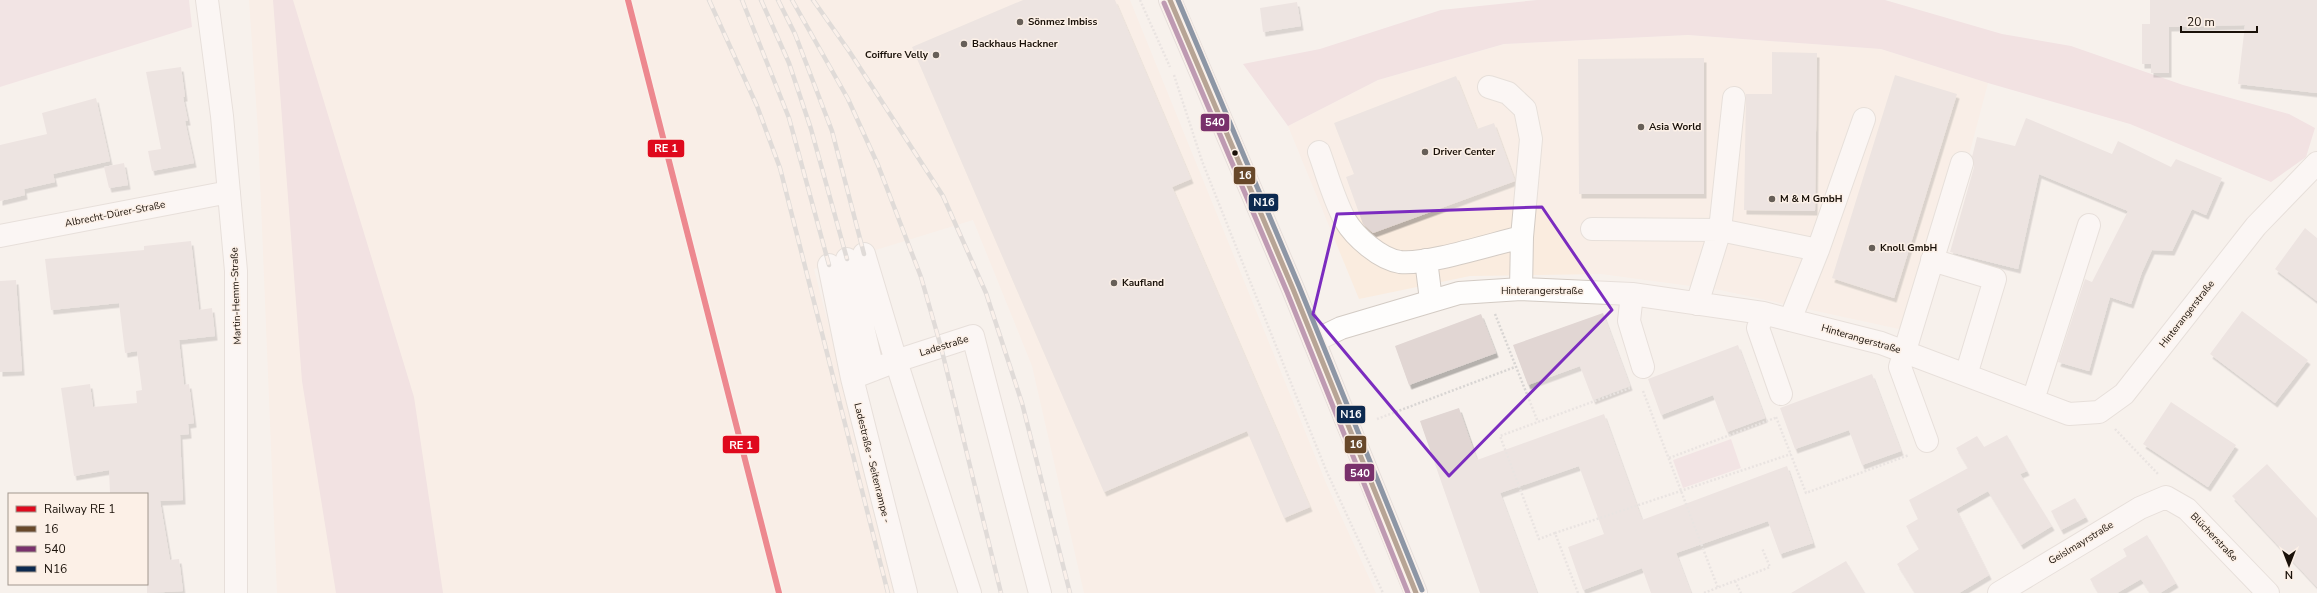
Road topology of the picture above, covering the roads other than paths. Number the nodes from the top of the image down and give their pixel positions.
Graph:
1 (207, 0) edge
2 (1170, 0) edge
3 (1489, 87) dead end
4 (1734, 98) dead end
5 (1864, 119) dead end
6 (1319, 152) dead end
7 (1962, 163) dead end
8 (2317, 163) edge
9 (229, 192) junction
10 (2089, 225) dead end
11 (1592, 228) dead end
12 (1720, 230) junction
13 (0, 236) edge
14 (1522, 237) junction
15 (1818, 250) junction
16 (847, 259) junction
17 (1426, 260) junction
18 (1932, 260) junction
19 (1521, 289) junction
20 (1632, 294) junction
21 (1431, 300) junction
22 (1697, 304) junction
23 (1763, 313) junction
24 (1790, 320) junction
25 (1314, 341) junction
26 (1904, 351) junction
27 (896, 361) junction
28 (873, 370) junction
29 (1966, 375) junction
30 (1642, 376) road end
31 (852, 378) junction
32 (1781, 394) road end
33 (2033, 400) junction
34 (1927, 441) road end
35 (2166, 497) joint
36 (236, 593) edge
37 (906, 593) edge
38 (970, 593) edge
39 (1040, 593) edge
40 (1416, 593) edge
41 (1999, 593) edge
42 (2268, 593) edge

1 - 9 street, Martin-Hemm-Straße
2 - 25 street
3 - 14 street
4 - 12 street
5 - 15 street
6 - 17 street
7 - 18 street
8 - 33 street, Hinterangerstraße
9 - 13 street, Albrecht-Dürer-Straße
9 - 36 street, Martin-Hemm-Straße
10 - 33 street
11 - 12 street
12 - 15 street
12 - 22 street
14 - 17 street
14 - 19 street
15 - 24 street
16 - 27 street
16 - 28 street
16 - 31 street, Ladestraße - Seitenrampe -
17 - 21 street
18 - 26 street
18 - 29 street
19 - 20 street, Hinterangerstraße
19 - 21 street, Hinterangerstraße
20 - 22 street, Hinterangerstraße
20 - 30 street
21 - 25 street, Hinterangerstraße
22 - 23 street, Hinterangerstraße
23 - 24 street, Hinterangerstraße
23 - 32 street
24 - 26 street, Hinterangerstraße
25 - 40 street
26 - 29 street, Hinterangerstraße
26 - 34 street
27 - 28 street
27 - 38 street
27 - 39 street, Ladestraße
28 - 31 street
29 - 33 street, Hinterangerstraße
31 - 37 street, Ladestraße - Seitenrampe -
35 - 41 street, Geislmayrstraße
35 - 42 street, Blücherstraße

